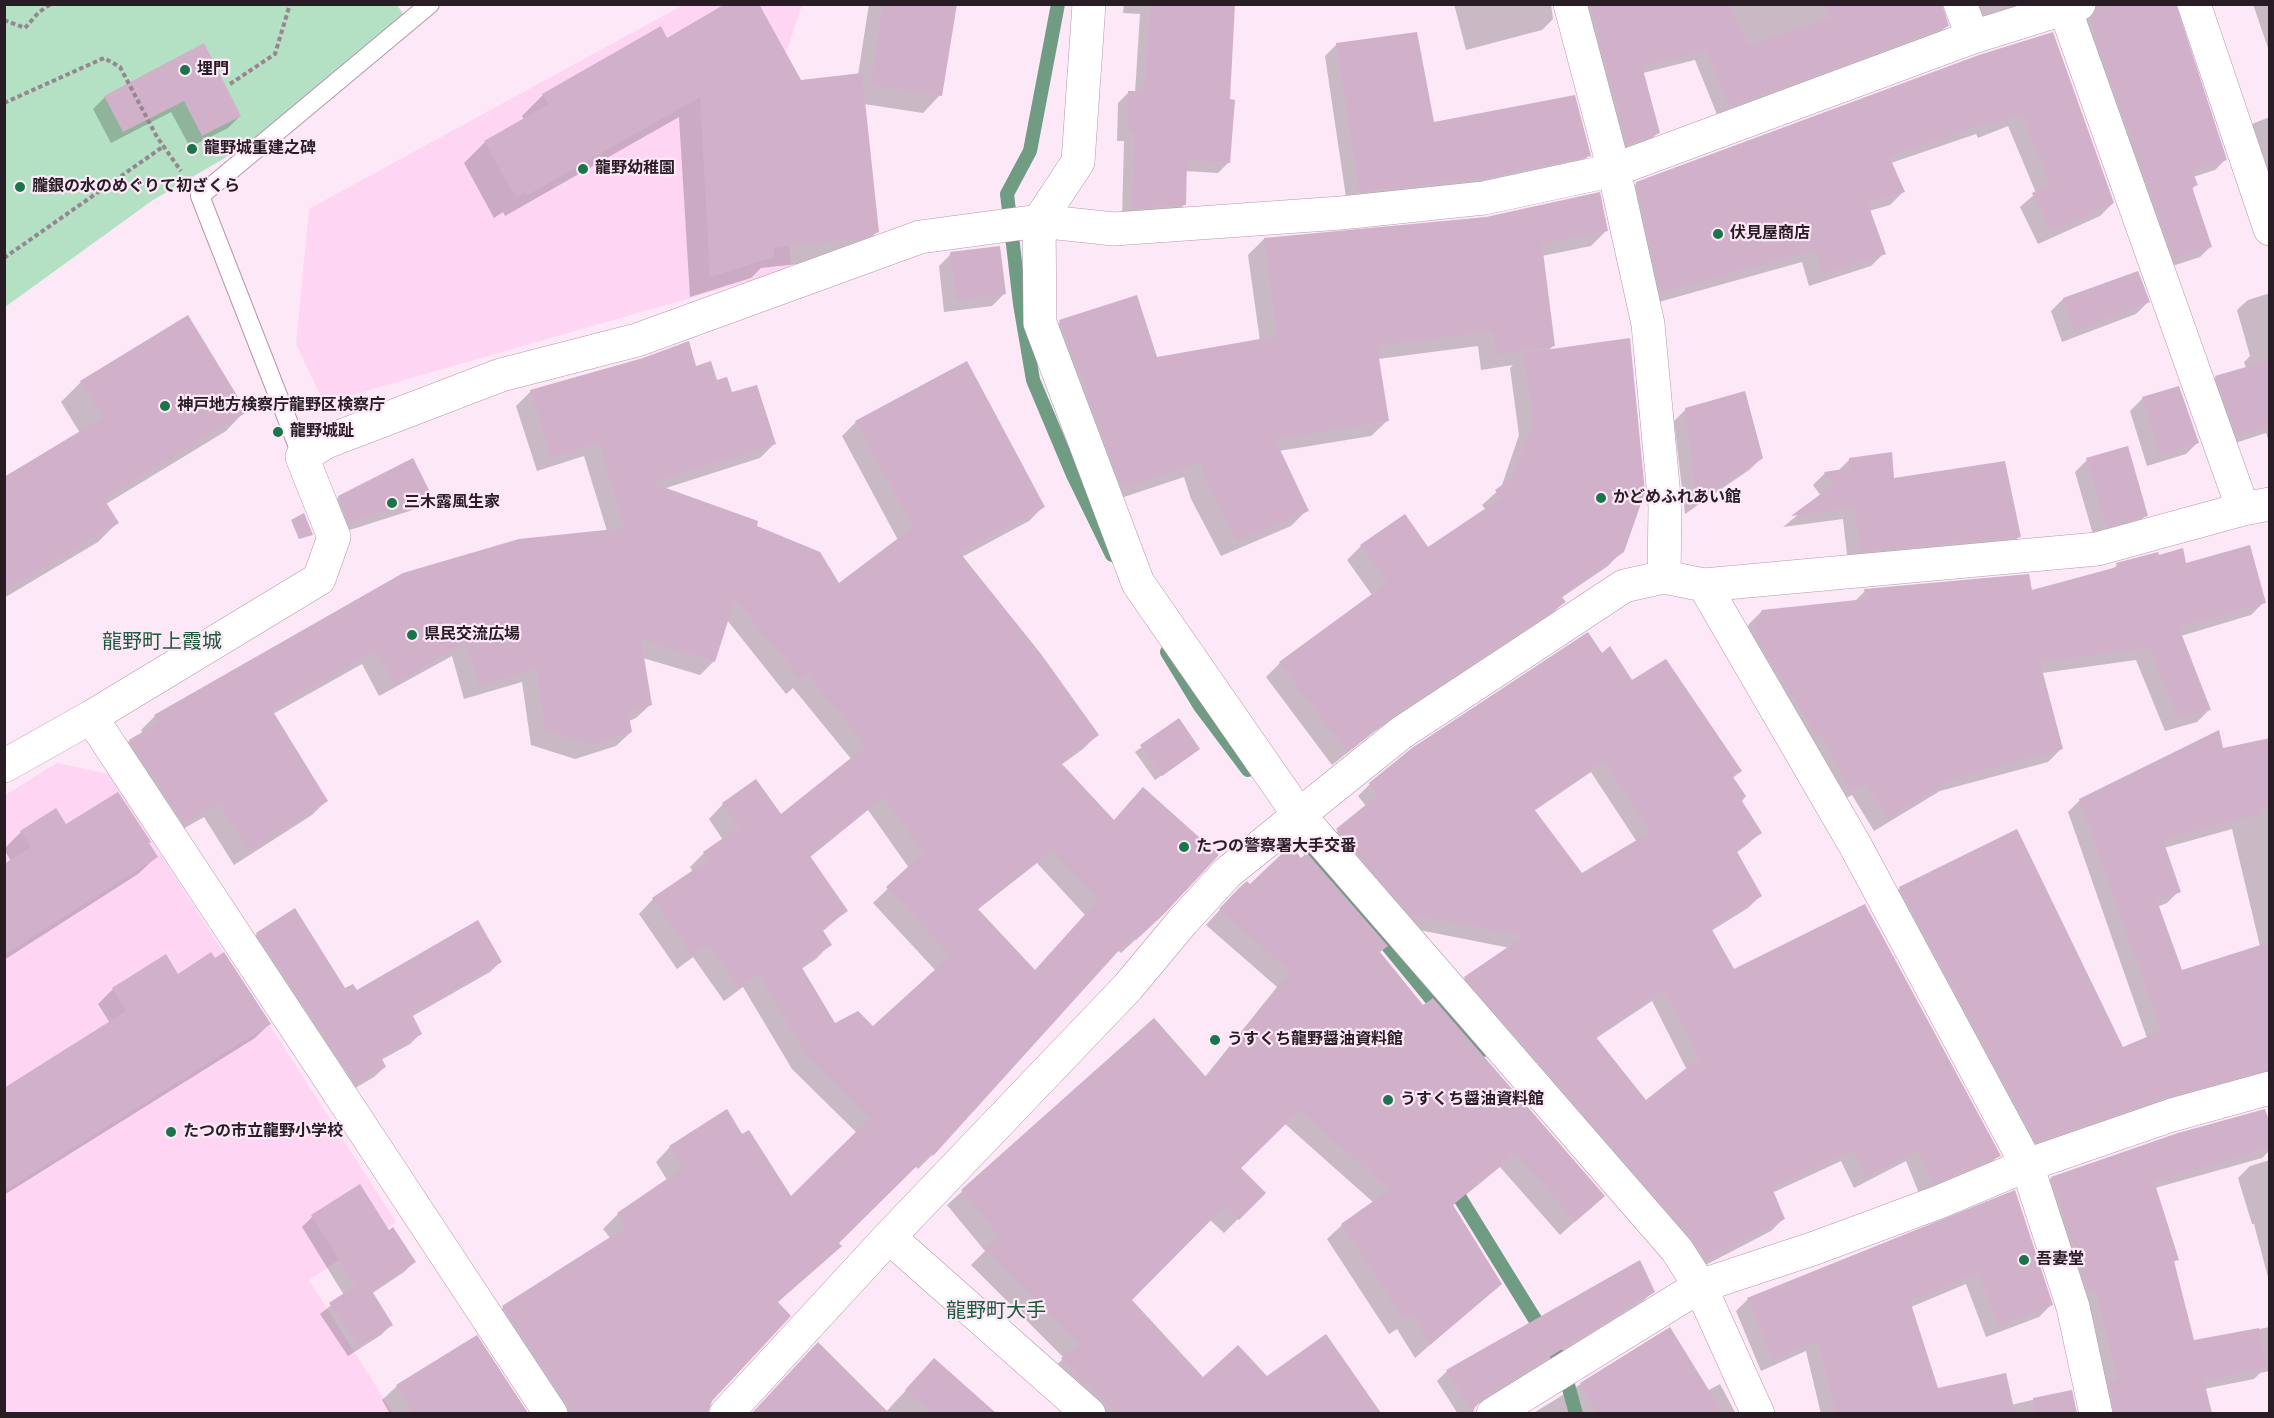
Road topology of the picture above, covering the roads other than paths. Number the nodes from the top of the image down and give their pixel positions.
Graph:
1 (430, 4) edge
2 (1089, 4) edge
3 (1570, 4) edge
4 (1960, 4) edge
5 (2194, 4) edge
6 (2072, 7) edge
7 (1973, 37) junction
8 (1614, 170) junction
9 (1039, 221) junction
10 (2270, 229) edge
11 (302, 457) junction
12 (2256, 506) edge
13 (1664, 577) junction
14 (1704, 585) junction
15 (91, 717) junction
16 (4, 766) edge
17 (1288, 823) junction
18 (2270, 1088) edge
19 (2027, 1165) junction
20 (889, 1237) junction
21 (1700, 1286) junction
22 (551, 1413) edge
23 (726, 1413) edge
24 (1089, 1413) edge
25 (1493, 1413) edge
26 (1758, 1413) edge
27 (2096, 1413) edge

1 - 11 lane
2 - 9 street
3 - 8 street
4 - 7 street
5 - 10 street
6 - 7 street
6 - 12 street
7 - 8 street
8 - 9 street
8 - 13 street
9 - 11 street
9 - 17 street
11 - 15 street
12 - 14 street
13 - 14 street
13 - 17 street
14 - 19 street
15 - 16 street
15 - 22 street
17 - 20 street
17 - 21 street
18 - 19 street
19 - 21 street
19 - 27 street
20 - 23 street
20 - 24 street
21 - 25 street
21 - 26 street

